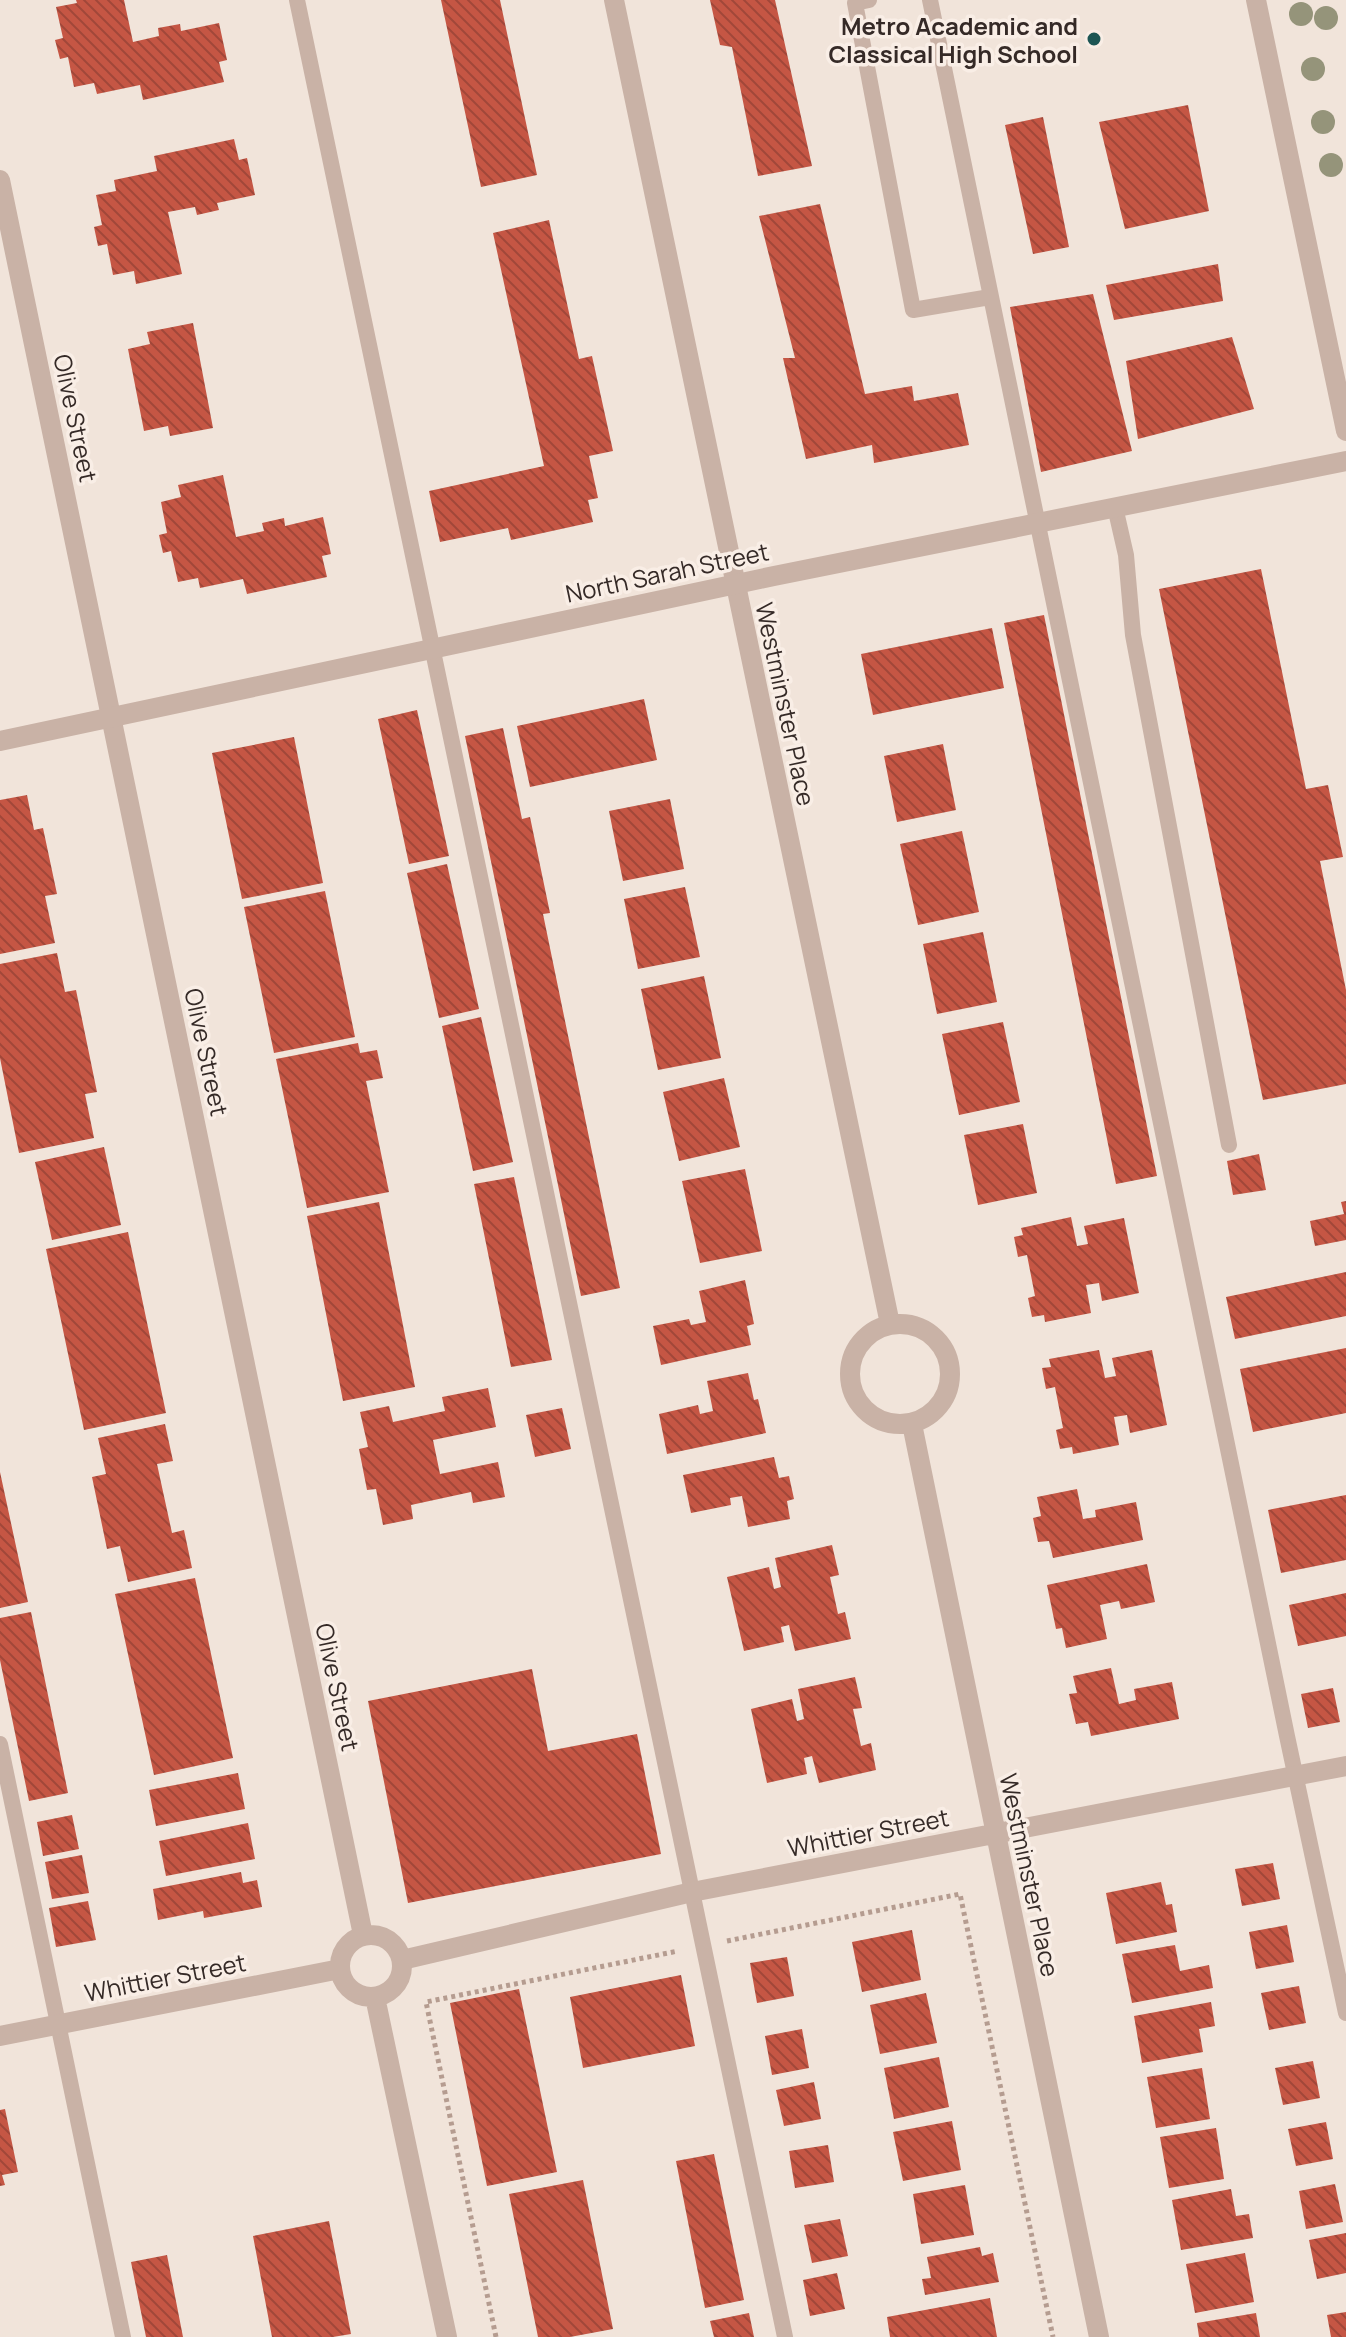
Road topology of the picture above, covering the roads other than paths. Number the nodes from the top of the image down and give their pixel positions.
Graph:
1 (297, 0) edge
2 (614, 0) edge
3 (869, 0) edge
4 (930, 0) edge
5 (1256, 0) edge
6 (0, 180) edge
7 (990, 297) junction
8 (1346, 431) edge
9 (1346, 461) edge
10 (1115, 507) junction
11 (1037, 523) junction
12 (735, 584) junction
13 (432, 648) junction
14 (111, 718) junction
15 (0, 741) edge
16 (1229, 1145) dead end
17 (890, 1324) junction
18 (912, 1424) junction
19 (0, 1744) edge
20 (1346, 1766) edge
21 (1295, 1775) junction
22 (994, 1833) junction
23 (692, 1892) junction
24 (363, 1935) junction
25 (402, 1960) junction
26 (340, 1969) junction
27 (375, 1997) junction
28 (1346, 2013) edge
29 (58, 2025) junction
30 (0, 2036) edge
31 (123, 2337) edge
32 (447, 2337) edge
33 (785, 2337) edge
34 (1099, 2337) edge

1 - 13 lane
2 - 12 street, Westminster Place
3 - 7 lane
4 - 7 lane
5 - 8 street
6 - 14 street, Olive Street
7 - 11 lane
9 - 10 street, North Sarah Street
10 - 11 street, North Sarah Street
10 - 16 lane
11 - 12 street, North Sarah Street
11 - 21 lane
12 - 13 street, North Sarah Street
12 - 17 street, Westminster Place
13 - 14 street, North Sarah Street
13 - 23 lane
14 - 15 street, North Sarah Street
14 - 24 street, Olive Street
17 - 18 street
17 - 18 street
18 - 22 street, Westminster Place
19 - 29 lane
20 - 21 street, Whittier Street
21 - 22 street, Whittier Street
21 - 28 lane
22 - 23 street, Whittier Street
22 - 34 street, Westminster Place
23 - 25 street, Whittier Street
23 - 33 lane
24 - 25 street
24 - 26 street
25 - 27 street
26 - 27 street
26 - 29 street, Whittier Street
27 - 32 street
29 - 30 street, Whittier Street
29 - 31 lane

